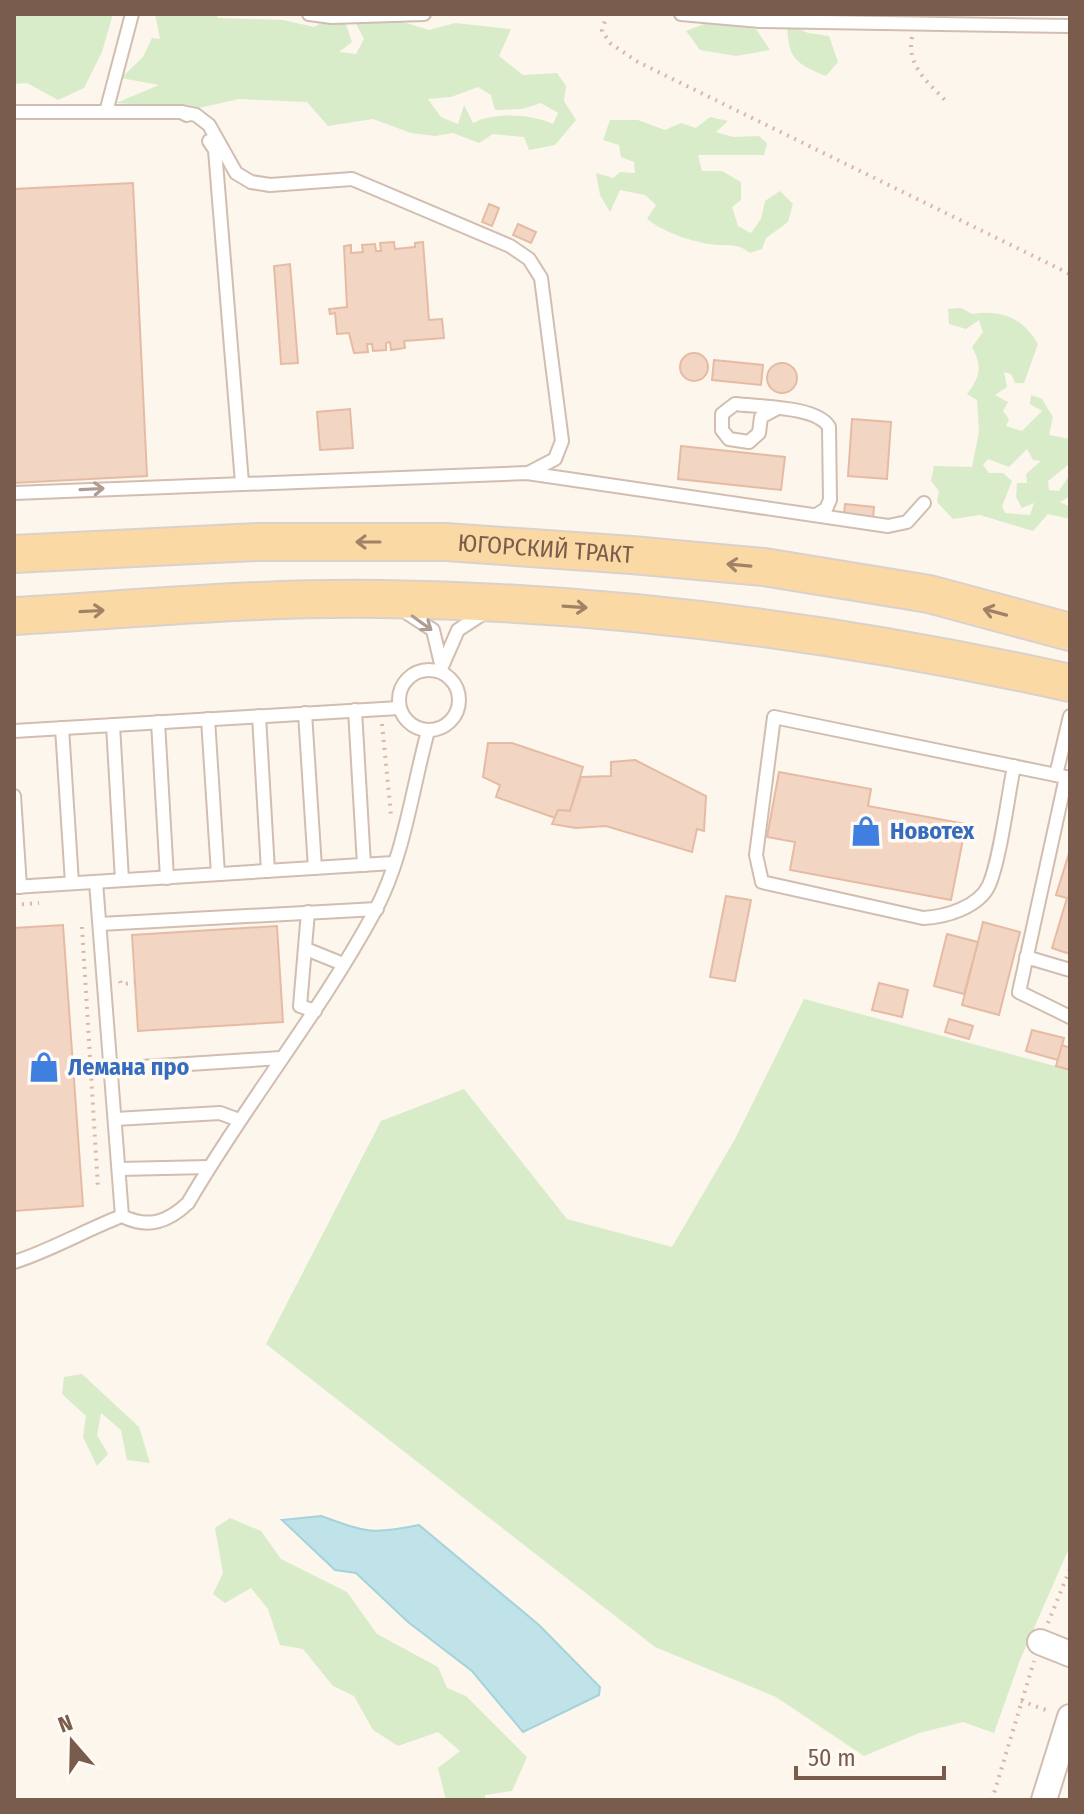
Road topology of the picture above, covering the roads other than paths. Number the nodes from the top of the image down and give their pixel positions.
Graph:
1 (132, 14) edge
2 (309, 14) edge
3 (424, 14) edge
4 (681, 14) edge
5 (1070, 26) edge
6 (14, 112) edge
7 (106, 112) junction
8 (181, 112) junction
9 (776, 409) junction
10 (527, 473) junction
11 (242, 483) junction
12 (14, 493) edge
13 (924, 503) dead end
14 (816, 515) junction
15 (14, 554) edge
16 (380, 599) junction
17 (510, 603) junction
18 (14, 616) edge
19 (1070, 632) edge
20 (441, 668) junction
21 (1070, 683) edge
22 (399, 708) junction
23 (355, 710) junction
24 (305, 713) junction
25 (259, 716) junction
26 (1070, 716) edge
27 (208, 719) junction
28 (158, 722) junction
29 (113, 725) junction
30 (62, 728) junction
31 (14, 731) edge
32 (428, 731) junction
33 (1014, 766) junction
34 (1064, 777) edge
35 (14, 796) edge
36 (393, 863) junction
37 (364, 865) junction
38 (315, 868) junction
39 (268, 871) junction
40 (218, 874) junction
41 (167, 878) junction
42 (122, 880) junction
43 (96, 882) junction
44 (72, 883) junction
45 (17, 887) edge
46 (377, 909) junction
47 (308, 912) junction
48 (100, 924) junction
49 (306, 949) junction
50 (1026, 957) junction
51 (343, 964) junction
52 (1070, 970) edge
53 (315, 1011) junction
54 (1070, 1017) edge
55 (281, 1058) junction
56 (111, 1069) junction
57 (115, 1119) junction
58 (239, 1120) junction
59 (209, 1167) junction
60 (119, 1169) junction
61 (122, 1216) junction
62 (14, 1262) edge
63 (1040, 1642) road end
64 (1070, 1654) edge
65 (1070, 1718) edge
66 (1044, 1800) edge

1 - 7 lane
2 - 3 lane
4 - 5 lane
6 - 7 lane
7 - 8 lane
8 - 10 lane
8 - 11 lane
9 - 9 lane
9 - 14 lane
10 - 11 lane
10 - 14 lane
12 -> 11 lane
13 - 14 lane
19 -> 15 main road, ЮГОРСКИЙ ТРАКТ
16 - 17 main road
18 -> 16 main road
16 -> 20 lane
17 - 20 lane
17 -> 21 main road
20 - 22 lane
20 - 32 lane
22 - 23 lane
22 - 32 lane
23 - 24 lane
23 - 37 lane
24 - 25 lane
24 - 38 lane
25 - 27 lane
25 - 39 lane
26 - 34 lane
27 - 28 lane
27 - 40 lane
28 - 29 lane
28 - 41 lane
29 - 30 lane
29 - 42 lane
30 - 31 lane
30 - 44 lane
32 - 36 lane
33 - 33 lane
33 - 34 lane
34 - 50 lane
35 - 45 lane
36 - 37 lane
36 - 46 lane
37 - 38 lane
38 - 39 lane
39 - 40 lane
40 - 41 lane
41 - 42 lane
42 - 43 lane
43 - 44 lane
43 - 48 lane
44 - 45 lane
46 - 47 lane
46 - 51 lane
47 - 48 lane
47 - 49 lane
48 - 56 lane
49 - 51 lane
49 - 53 lane
50 - 52 lane
50 - 54 lane
51 - 53 lane
53 - 55 lane
55 - 56 lane
55 - 58 lane
56 - 57 lane
57 - 58 lane
57 - 60 lane
58 - 59 lane
59 - 60 lane
59 - 61 lane
60 - 61 lane
61 - 62 lane
63 - 64 street
65 - 66 street

